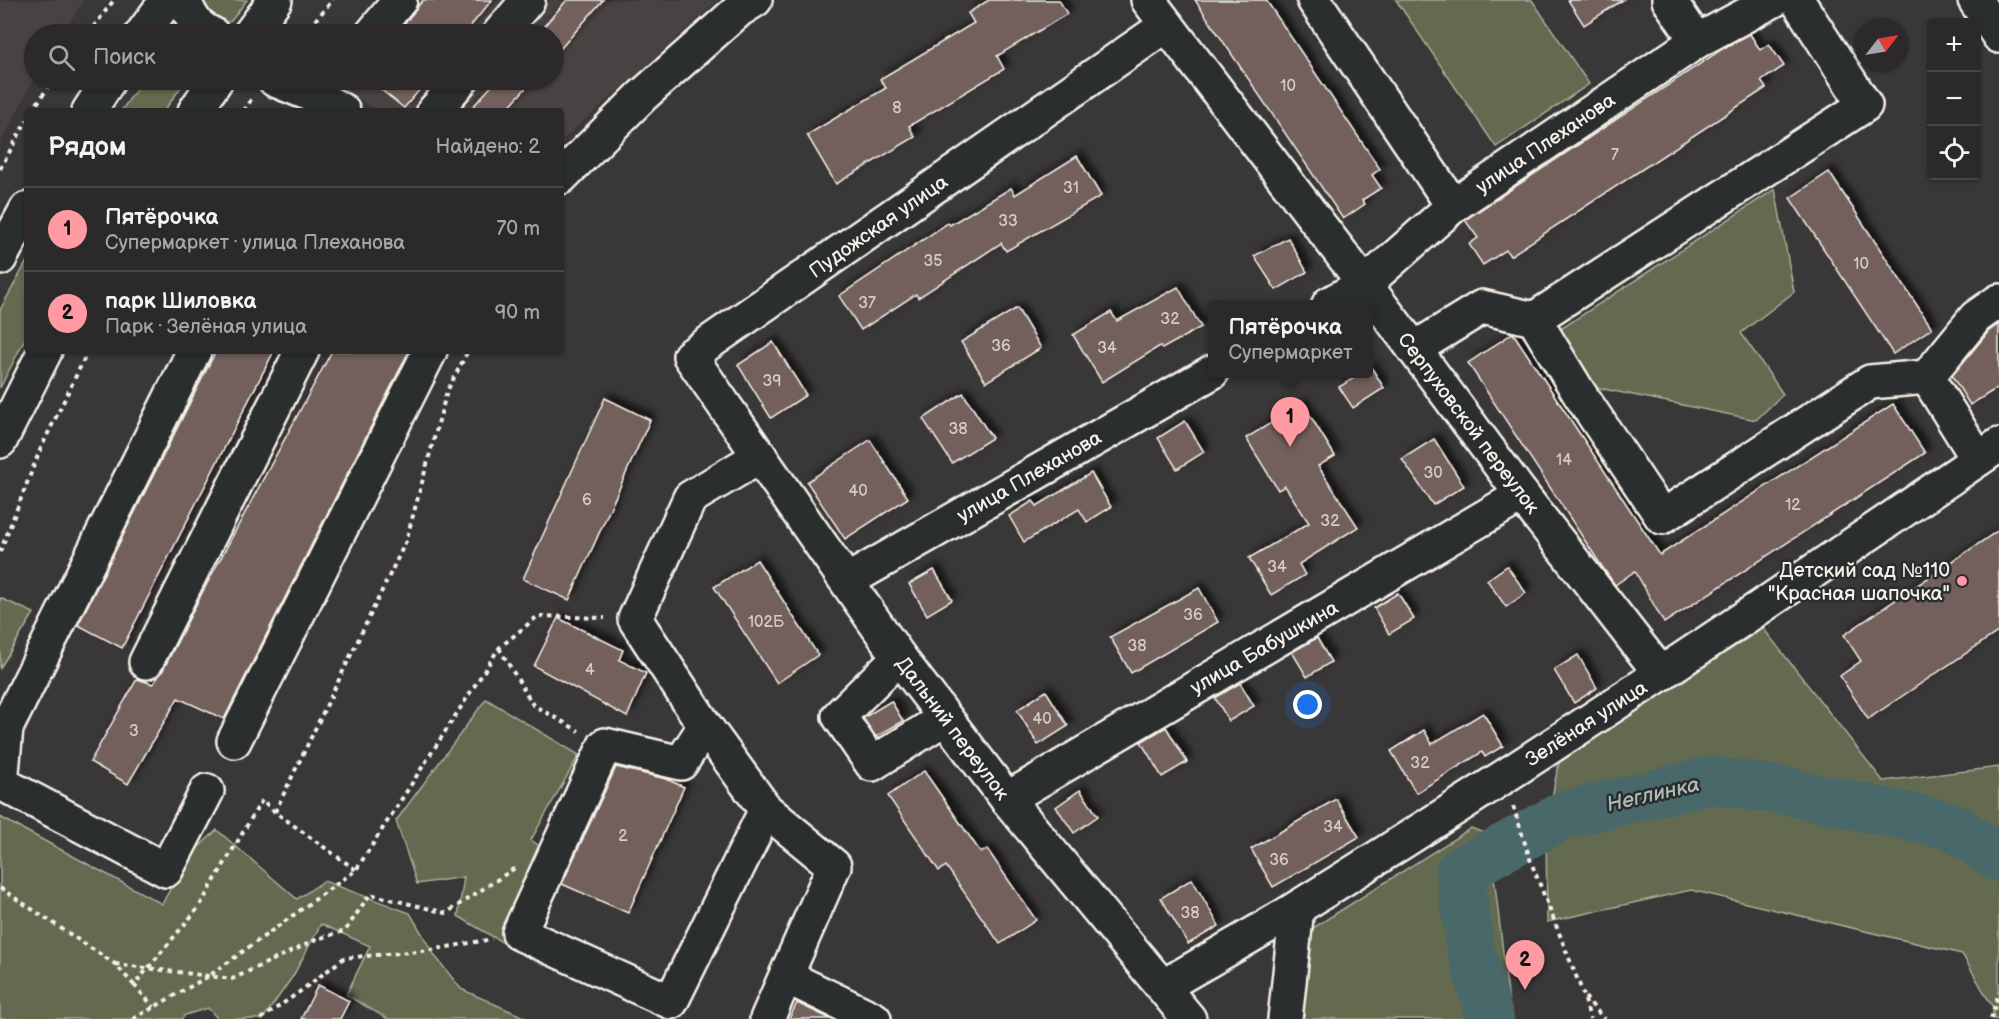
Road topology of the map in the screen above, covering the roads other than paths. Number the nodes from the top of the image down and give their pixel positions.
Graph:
1 (167, 0) edge
2 (184, 0) edge
3 (275, 0) edge
4 (400, 0) edge
5 (528, 0) edge
6 (755, 0) edge
7 (1314, 0) edge
8 (1669, 0) edge
9 (1774, 0) edge
10 (1797, 0) edge
11 (1975, 0) edge
12 (1157, 13) edge
13 (149, 24) edge
14 (197, 24) edge
15 (257, 24) edge
16 (380, 24) edge
17 (508, 24) edge
18 (1999, 36) edge
19 (1697, 41) junction
20 (102, 90) edge
21 (208, 90) edge
22 (302, 90) edge
23 (453, 90) edge
24 (328, 100) edge
25 (90, 108) edge
26 (197, 108) edge
27 (438, 108) edge
28 (564, 174) edge
29 (1453, 206) junction
30 (15, 216) edge
31 (0, 258) edge
32 (1365, 284) junction
33 (1336, 300) edge
34 (1999, 301) edge
35 (1534, 319) junction
36 (1414, 349) junction
37 (44, 354) edge
38 (193, 354) edge
39 (300, 354) edge
40 (428, 354) edge
41 (1208, 374) edge
42 (1927, 377) junction
43 (0, 441) edge
44 (1989, 452) edge
45 (760, 456) junction
46 (1522, 495) junction
47 (847, 581) junction
48 (899, 657) junction
49 (146, 662) dead end
50 (1661, 674) junction
51 (945, 718) junction
52 (705, 726) junction
53 (234, 741) dead end
54 (207, 791) dead end
55 (1007, 799) junction
56 (766, 810) junction
57 (1297, 908) junction
58 (787, 977) junction
59 (1164, 986) junction
60 (767, 1019) edge
61 (874, 1019) edge
62 (1189, 1019) edge
63 (1285, 1019) edge

1 - 13 street
2 - 14 street
3 - 15 street
4 - 16 street
5 - 17 street
6 - 28 street
7 - 29 street
8 - 19 street
9 - 19 street, улица Плеханова
10 - 35 street
11 - 18 street
12 - 32 street, Серпуховской переулок
12 - 45 street, Пудожская улица
19 - 29 street, улица Плеханова
20 - 25 street
21 - 26 street
22 - 24 street
23 - 27 street
29 - 32 street, улица Плеханова
30 - 31 street
32 - 33 street, улица Плеханова
32 - 36 street, Серпуховской переулок
34 - 42 street
35 - 36 street
35 - 42 street
36 - 46 street, Серпуховской переулок
37 - 43 street
38 - 54 street
39 - 49 street
40 - 53 street
41 - 47 street, улица Плеханова
42 - 44 street
44 - 50 street, Зелёная улица
45 - 47 street, Дальний переулок
45 - 52 street
46 - 50 street, Серпуховской переулок
46 - 55 street, улица Бабушкина
47 - 48 street, Дальний переулок
48 - 51 street, Дальний переулок
48 - 51 street
50 - 57 street, Зелёная улица
51 - 55 street, Дальний переулок
52 - 56 street
52 - 56 street
55 - 59 street, Дальний переулок
56 - 58 street
57 - 59 street, Зелёная улица
57 - 63 street
58 - 60 street
58 - 61 street
59 - 62 street, Дальний переулок

